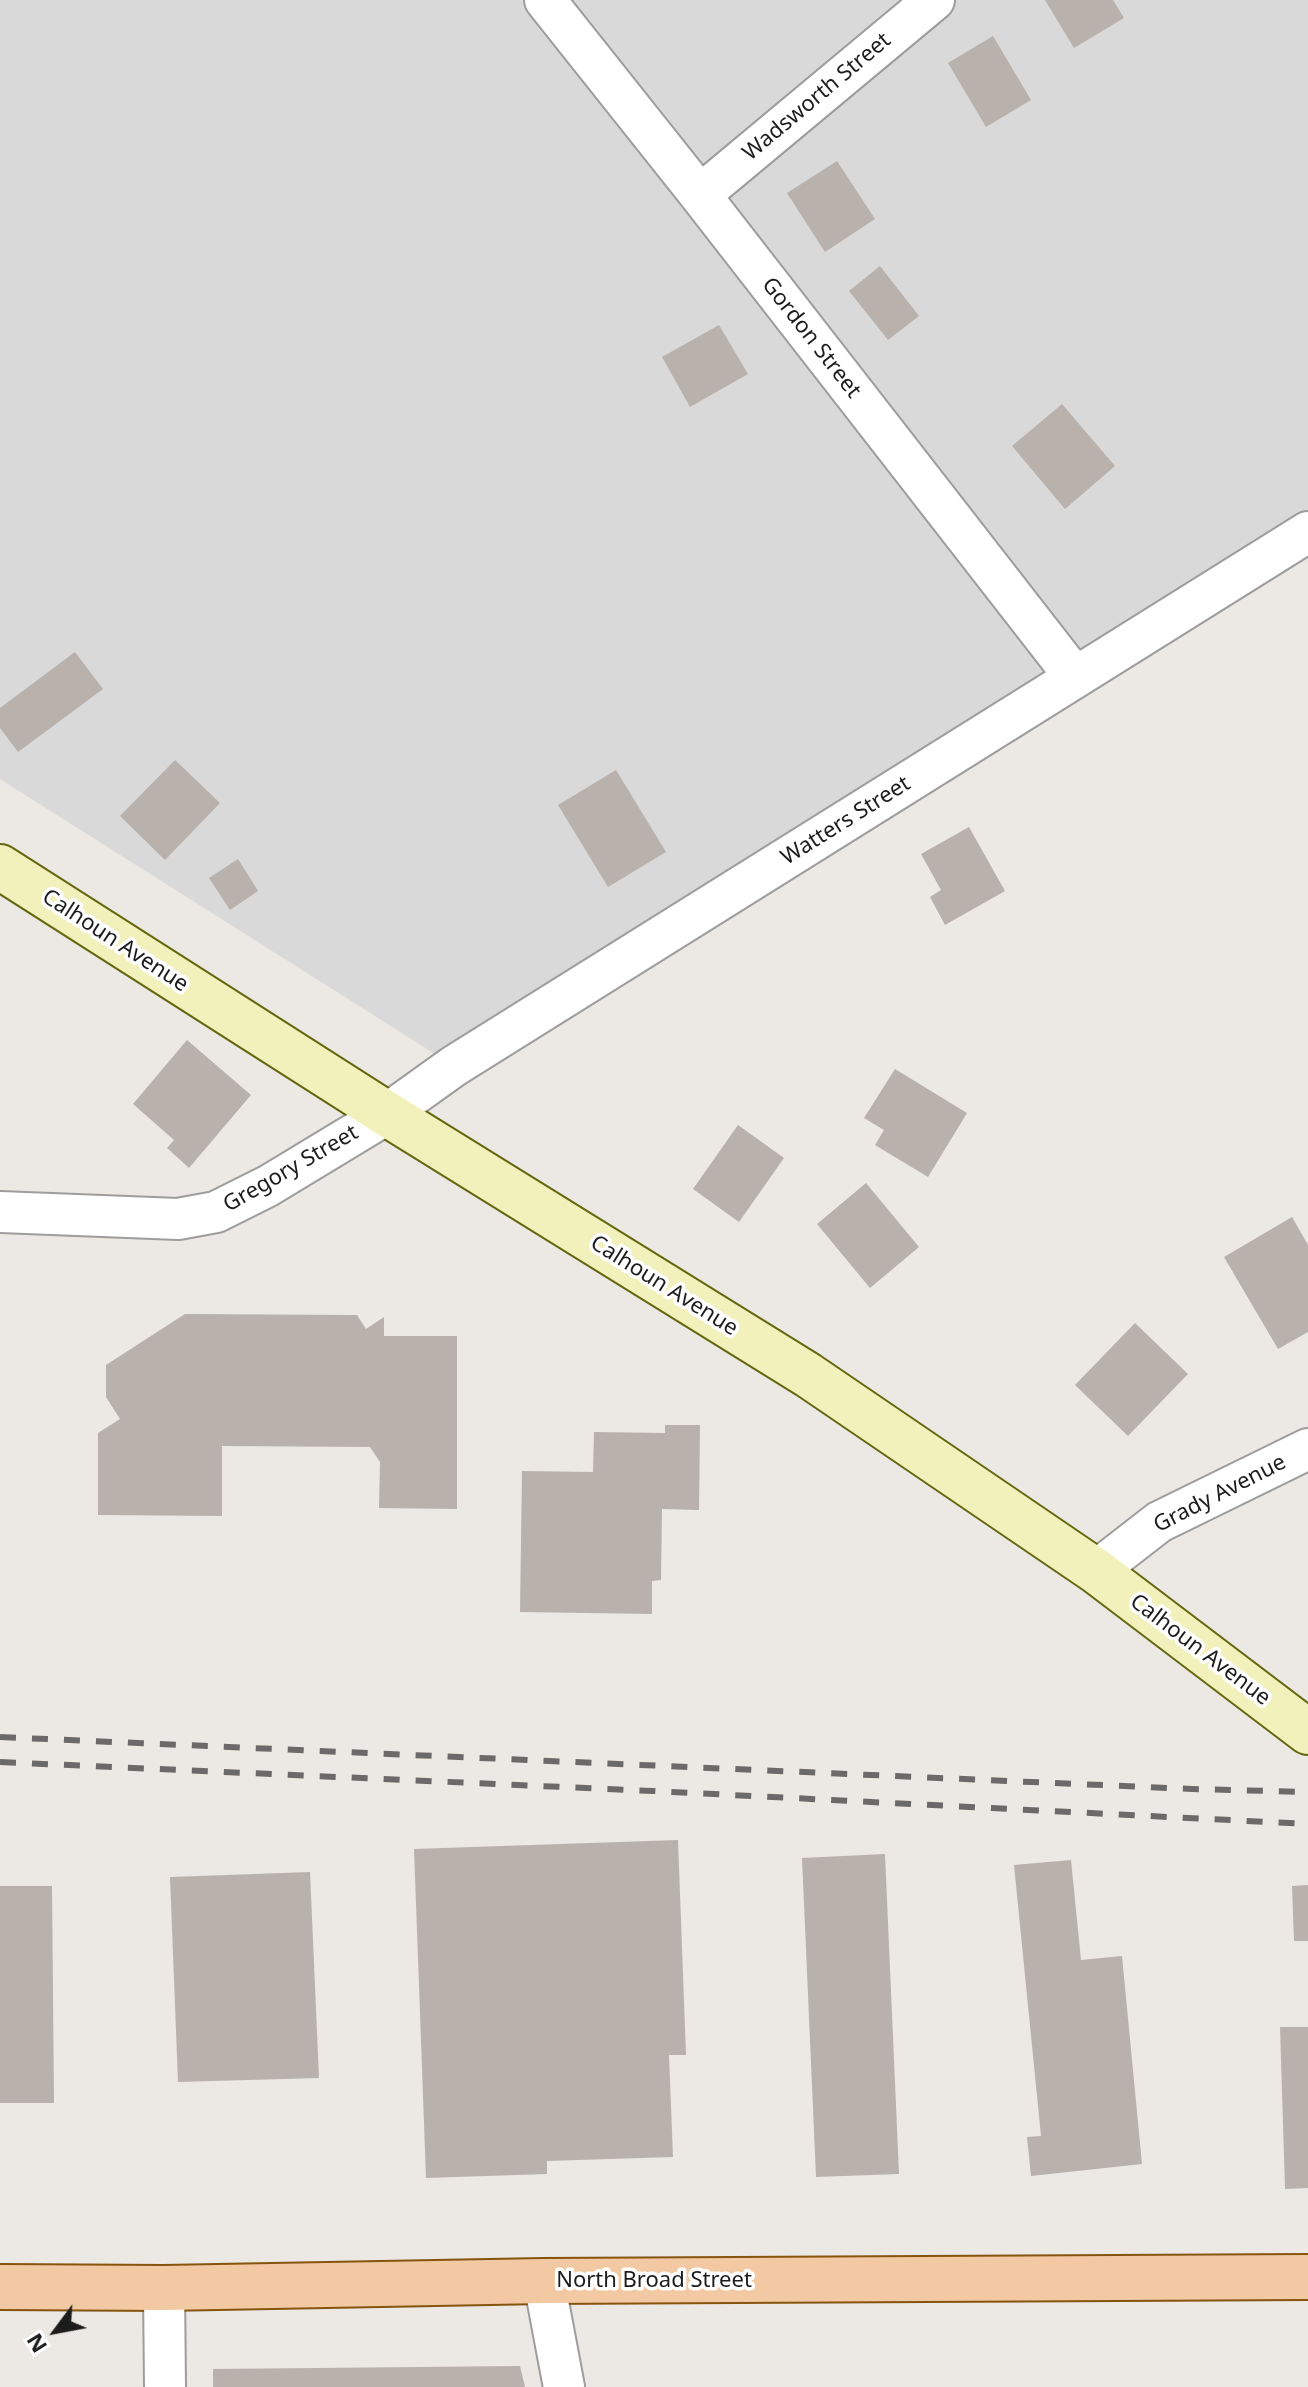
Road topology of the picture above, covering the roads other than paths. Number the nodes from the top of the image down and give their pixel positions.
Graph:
1 (545, 0) edge
2 (934, 0) edge
3 (700, 195) junction
4 (1308, 532) edge
5 (1075, 677) junction
6 (0, 867) edge
7 (387, 1114) junction
8 (0, 1212) edge
9 (1308, 1449) edge
10 (1096, 1571) junction
11 (1308, 1732) edge
12 (1308, 2277) edge
13 (544, 2281) junction
14 (0, 2287) edge
15 (164, 2288) junction
16 (165, 2387) edge
17 (564, 2387) edge

1 - 3 street, Gordon Street
2 - 3 street, Wadsworth Street
3 - 5 street, Gordon Street
4 - 5 street, Watters Street
5 - 7 street, Watters Street
6 - 7 street, Calhoun Avenue
7 - 8 street, Gregory Street
7 - 10 street, Calhoun Avenue
9 - 10 street, Grady Avenue
10 - 11 street, Calhoun Avenue
12 - 13 main road, North Broad Street
13 - 15 main road, North Broad Street
13 - 17 street
14 - 15 main road, North Broad Street
15 - 16 street

